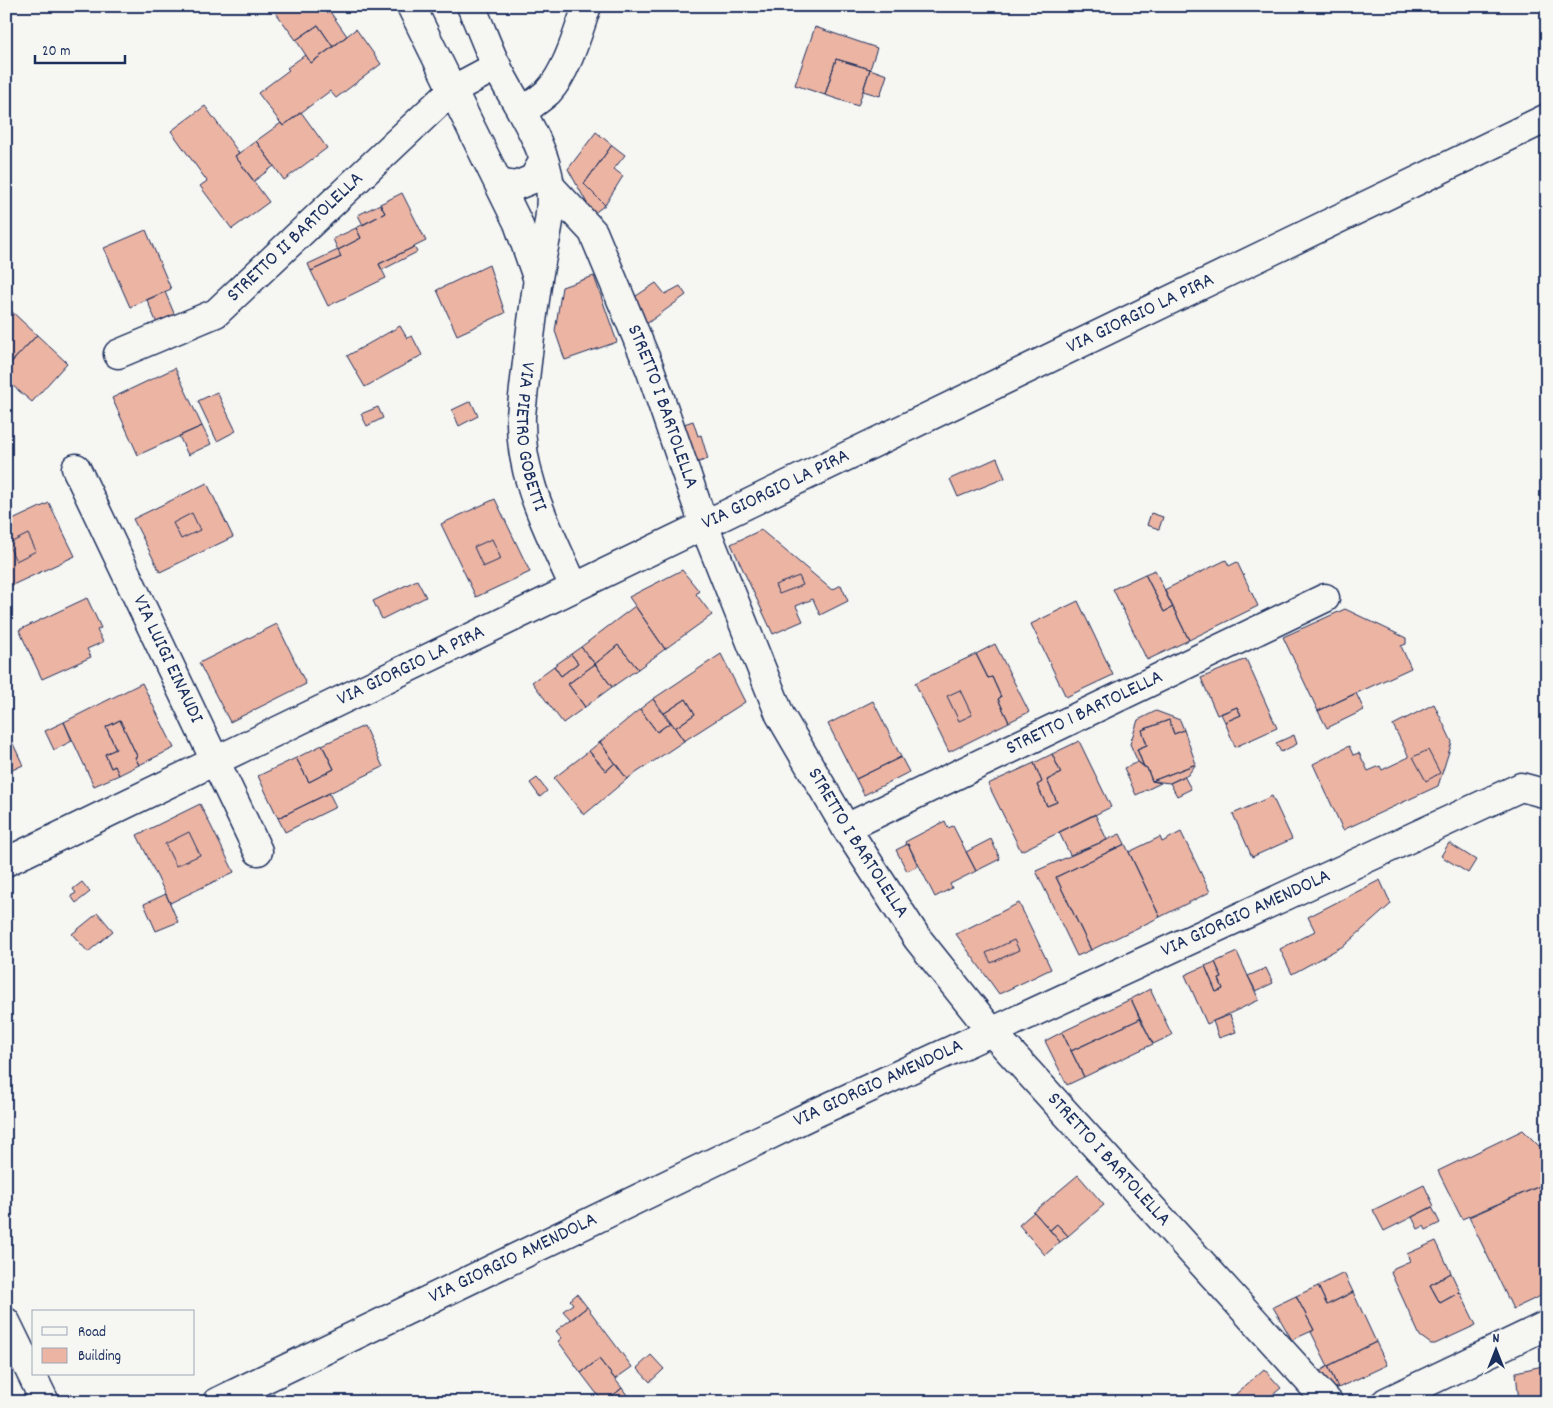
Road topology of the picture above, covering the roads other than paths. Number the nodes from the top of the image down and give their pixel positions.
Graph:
1 (411, 6) edge
2 (470, 6) edge
3 (587, 6) edge
4 (497, 66) junction
5 (452, 90) junction
6 (523, 112) junction
7 (1547, 118) edge
8 (547, 173) junction
9 (499, 183) junction
10 (538, 278) junction
11 (118, 354) dead end
12 (76, 468) dead end
13 (704, 525) junction
14 (574, 587) junction
15 (1325, 598) dead end
16 (215, 761) junction
17 (1547, 794) edge
18 (846, 828) junction
19 (258, 851) dead end
20 (6, 862) edge
21 (992, 1032) junction
22 (6, 1322) edge
23 (1547, 1325) edge
24 (32, 1375) edge
25 (32, 1376) edge
26 (45, 1402) edge
27 (217, 1402) edge
28 (1328, 1402) edge
29 (1386, 1402) edge

1 - 5 street
2 - 4 street, STRETTO I BARTOLELLA
3 - 6 street
4 - 5 street, STRETTO II BARTOLELLA
4 - 6 street, STRETTO I BARTOLELLA
5 - 9 street
5 - 11 street, STRETTO II BARTOLELLA
6 - 8 street, STRETTO I BARTOLELLA
7 - 13 street, VIA GIORGIO LA PIRA
8 - 9 street
8 - 10 street, STRETTO I BARTOLELLA
8 - 13 street, STRETTO I BARTOLELLA
9 - 10 street
10 - 14 street, VIA PIETRO GOBETTI
12 - 16 street, VIA LUIGI EINAUDI
13 - 14 street, VIA GIORGIO LA PIRA
13 - 18 street, STRETTO I BARTOLELLA
14 - 16 street, VIA GIORGIO LA PIRA
15 - 18 street, STRETTO 1 BARTOLELLA
16 - 19 street, VIA LUIGI EINAUDI
16 - 20 street, VIA GIORGIO LA PIRA
17 - 21 street, VIA GIORGIO AMENDOLA
18 - 21 street, STRETTO I BARTOLELLA
21 - 27 street, VIA GIORGIO AMENDOLA
21 - 28 street, STRETTO I BARTOLELLA
22 - 24 street
23 - 29 street
25 - 26 street

